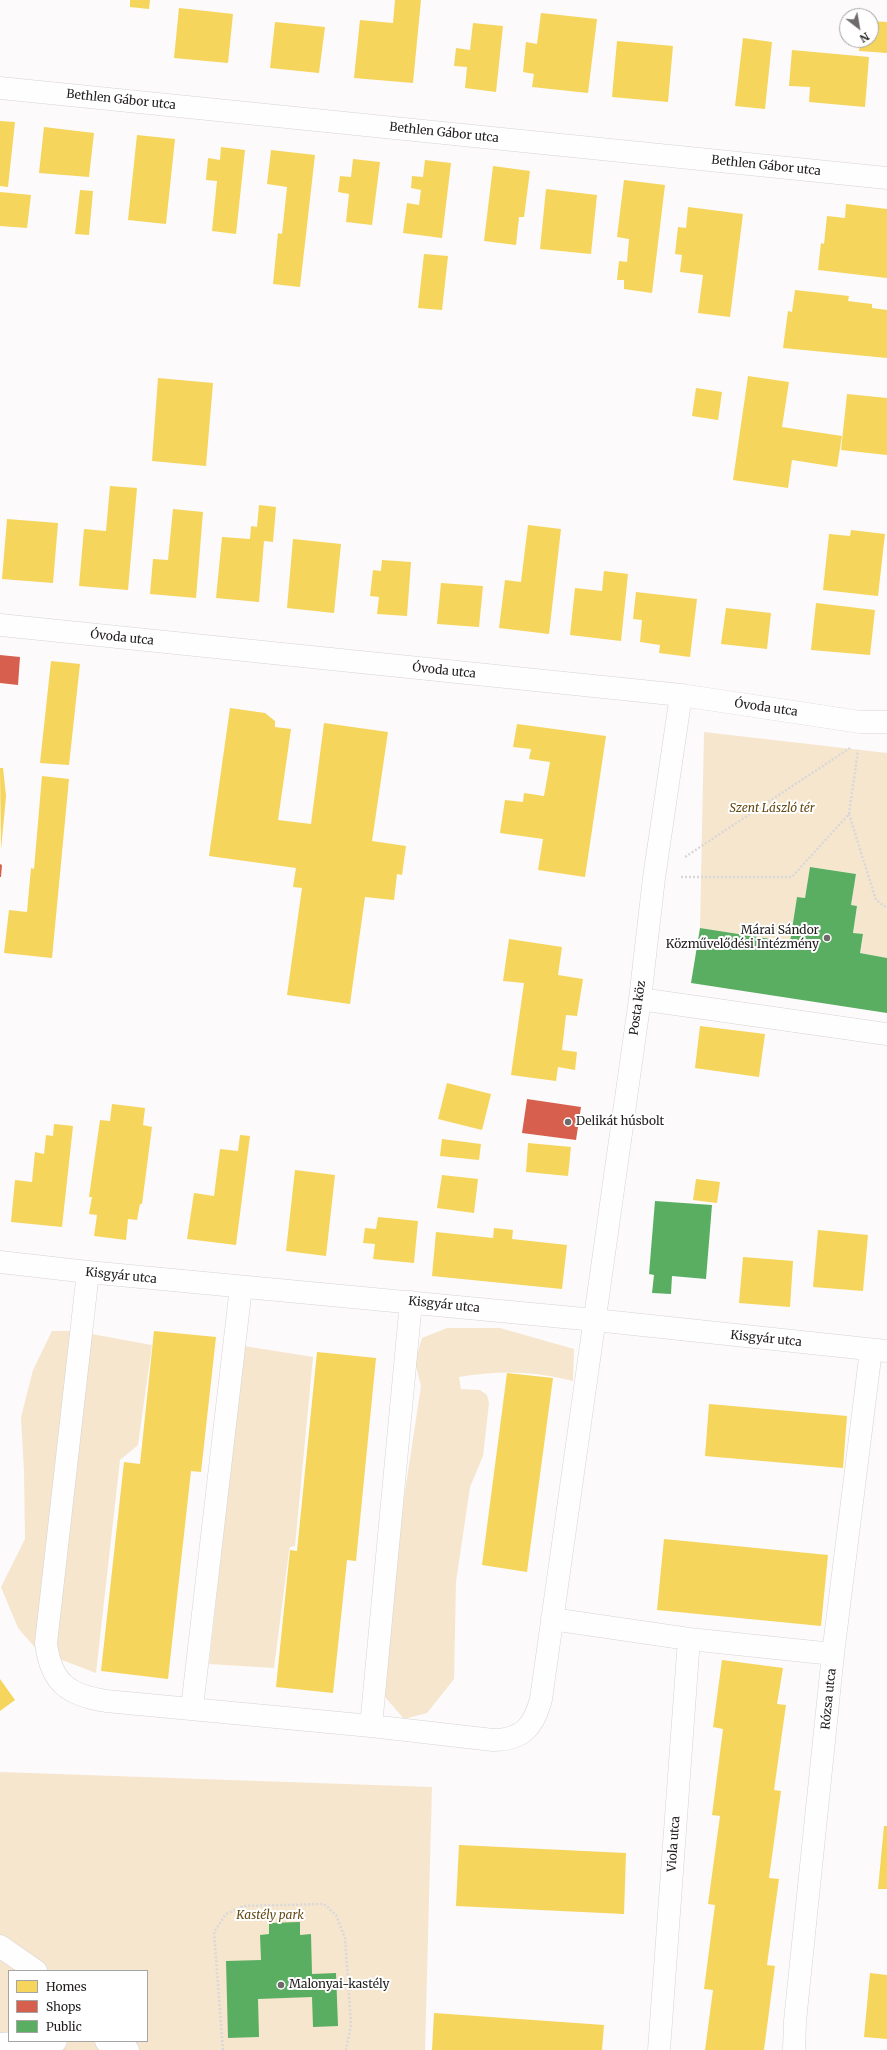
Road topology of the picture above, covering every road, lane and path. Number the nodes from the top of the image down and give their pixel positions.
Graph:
1 (0, 88) edge
2 (887, 178) edge
3 (0, 625) edge
4 (681, 696) junction
5 (887, 722) edge
6 (859, 732) junction
7 (849, 814) junction
8 (654, 878) junction
9 (887, 908) edge
10 (640, 999) junction
11 (887, 1034) edge
12 (0, 1262) edge
13 (88, 1272) junction
14 (241, 1287) junction
15 (412, 1302) junction
16 (595, 1320) junction
17 (879, 1351) edge
18 (552, 1620) junction
19 (689, 1639) junction
20 (833, 1654) junction
21 (192, 1708) junction
22 (371, 1726) junction
23 (0, 1946) edge
24 (35, 1970) edge
25 (37, 2042) edge
26 (108, 2042) edge
27 (0, 2044) edge
28 (128, 2050) edge
29 (223, 2050) edge
30 (346, 2050) edge
31 (659, 2050) edge
32 (794, 2050) edge

1 - 2 street, Bethlen Gábor utca
3 - 4 street, Óvoda utca
4 - 6 street, Óvoda utca
4 - 8 street, Posta köz
5 - 6 street, Óvoda utca
6 - 7 path
6 - 8 path
7 - 8 path
7 - 9 path
8 - 10 street, Posta köz
10 - 11 street
10 - 16 street, Posta köz
12 - 13 street, Kisgyár utca
13 - 14 street, Kisgyár utca
13 - 21 street, Posta köz
14 - 15 street, Kisgyár utca
14 - 21 street
15 - 16 street, Kisgyár utca
15 - 22 street
16 - 17 street, Kisgyár utca
16 - 18 street, Posta köz
17 - 20 street, Rózsa utca
18 - 19 street
18 - 22 street, Posta köz
19 - 20 street
19 - 31 street, Viola utca
20 - 32 street, Rózsa utca
21 - 22 street, Posta köz
23 - 24 street
25 - 27 street
26 - 28 street
29 - 30 path

